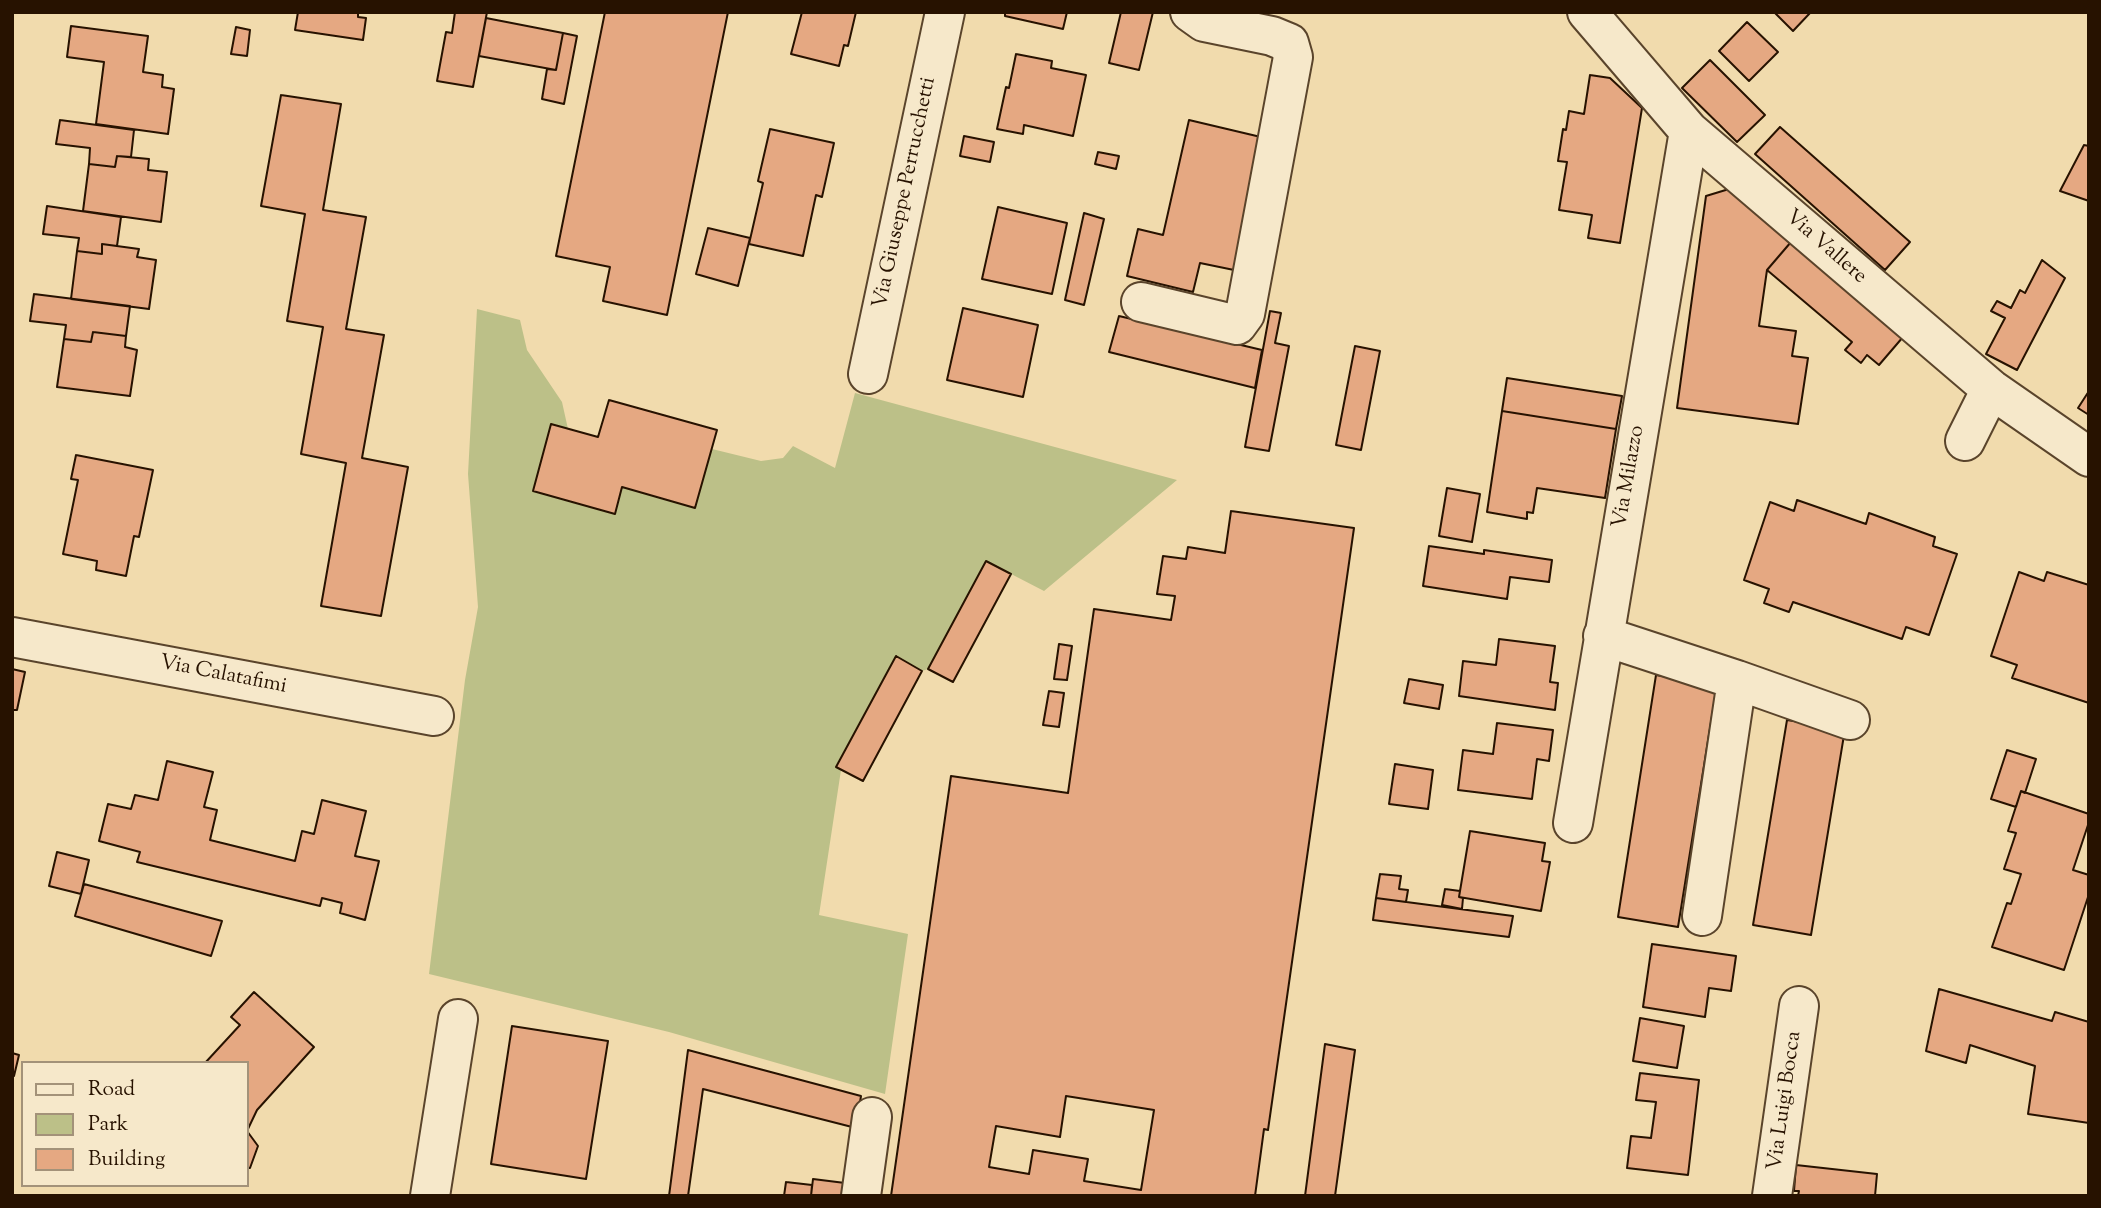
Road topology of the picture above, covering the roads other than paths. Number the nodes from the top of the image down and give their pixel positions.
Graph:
1 (945, 12) edge
2 (1190, 12) edge
3 (1587, 12) edge
4 (1689, 131) junction
5 (1141, 302) dead end
6 (867, 374) dead end
7 (1991, 389) junction
8 (1965, 441) dead end
9 (2089, 457) edge
10 (1604, 636) junction
11 (12, 637) edge
12 (1737, 680) junction
13 (434, 716) dead end
14 (1850, 720) dead end
15 (1573, 823) dead end
16 (1702, 916) dead end
17 (1799, 1006) dead end
18 (458, 1019) dead end
19 (872, 1117) dead end
20 (430, 1196) edge
21 (861, 1196) edge
22 (1772, 1196) edge

1 - 6 street, Via Giuseppe Perrucchetti
2 - 5 street
3 - 4 street, Via Vallere
4 - 7 street, Via Vallere
4 - 10 street, Via Milazzo
7 - 8 street
7 - 9 street, Via Vallere
10 - 12 street
10 - 15 street, Via Milazzo
11 - 13 street, Via Calatafimi
12 - 14 street
12 - 16 street
17 - 22 street, Via Luigi Bocca
18 - 20 street
19 - 21 street

